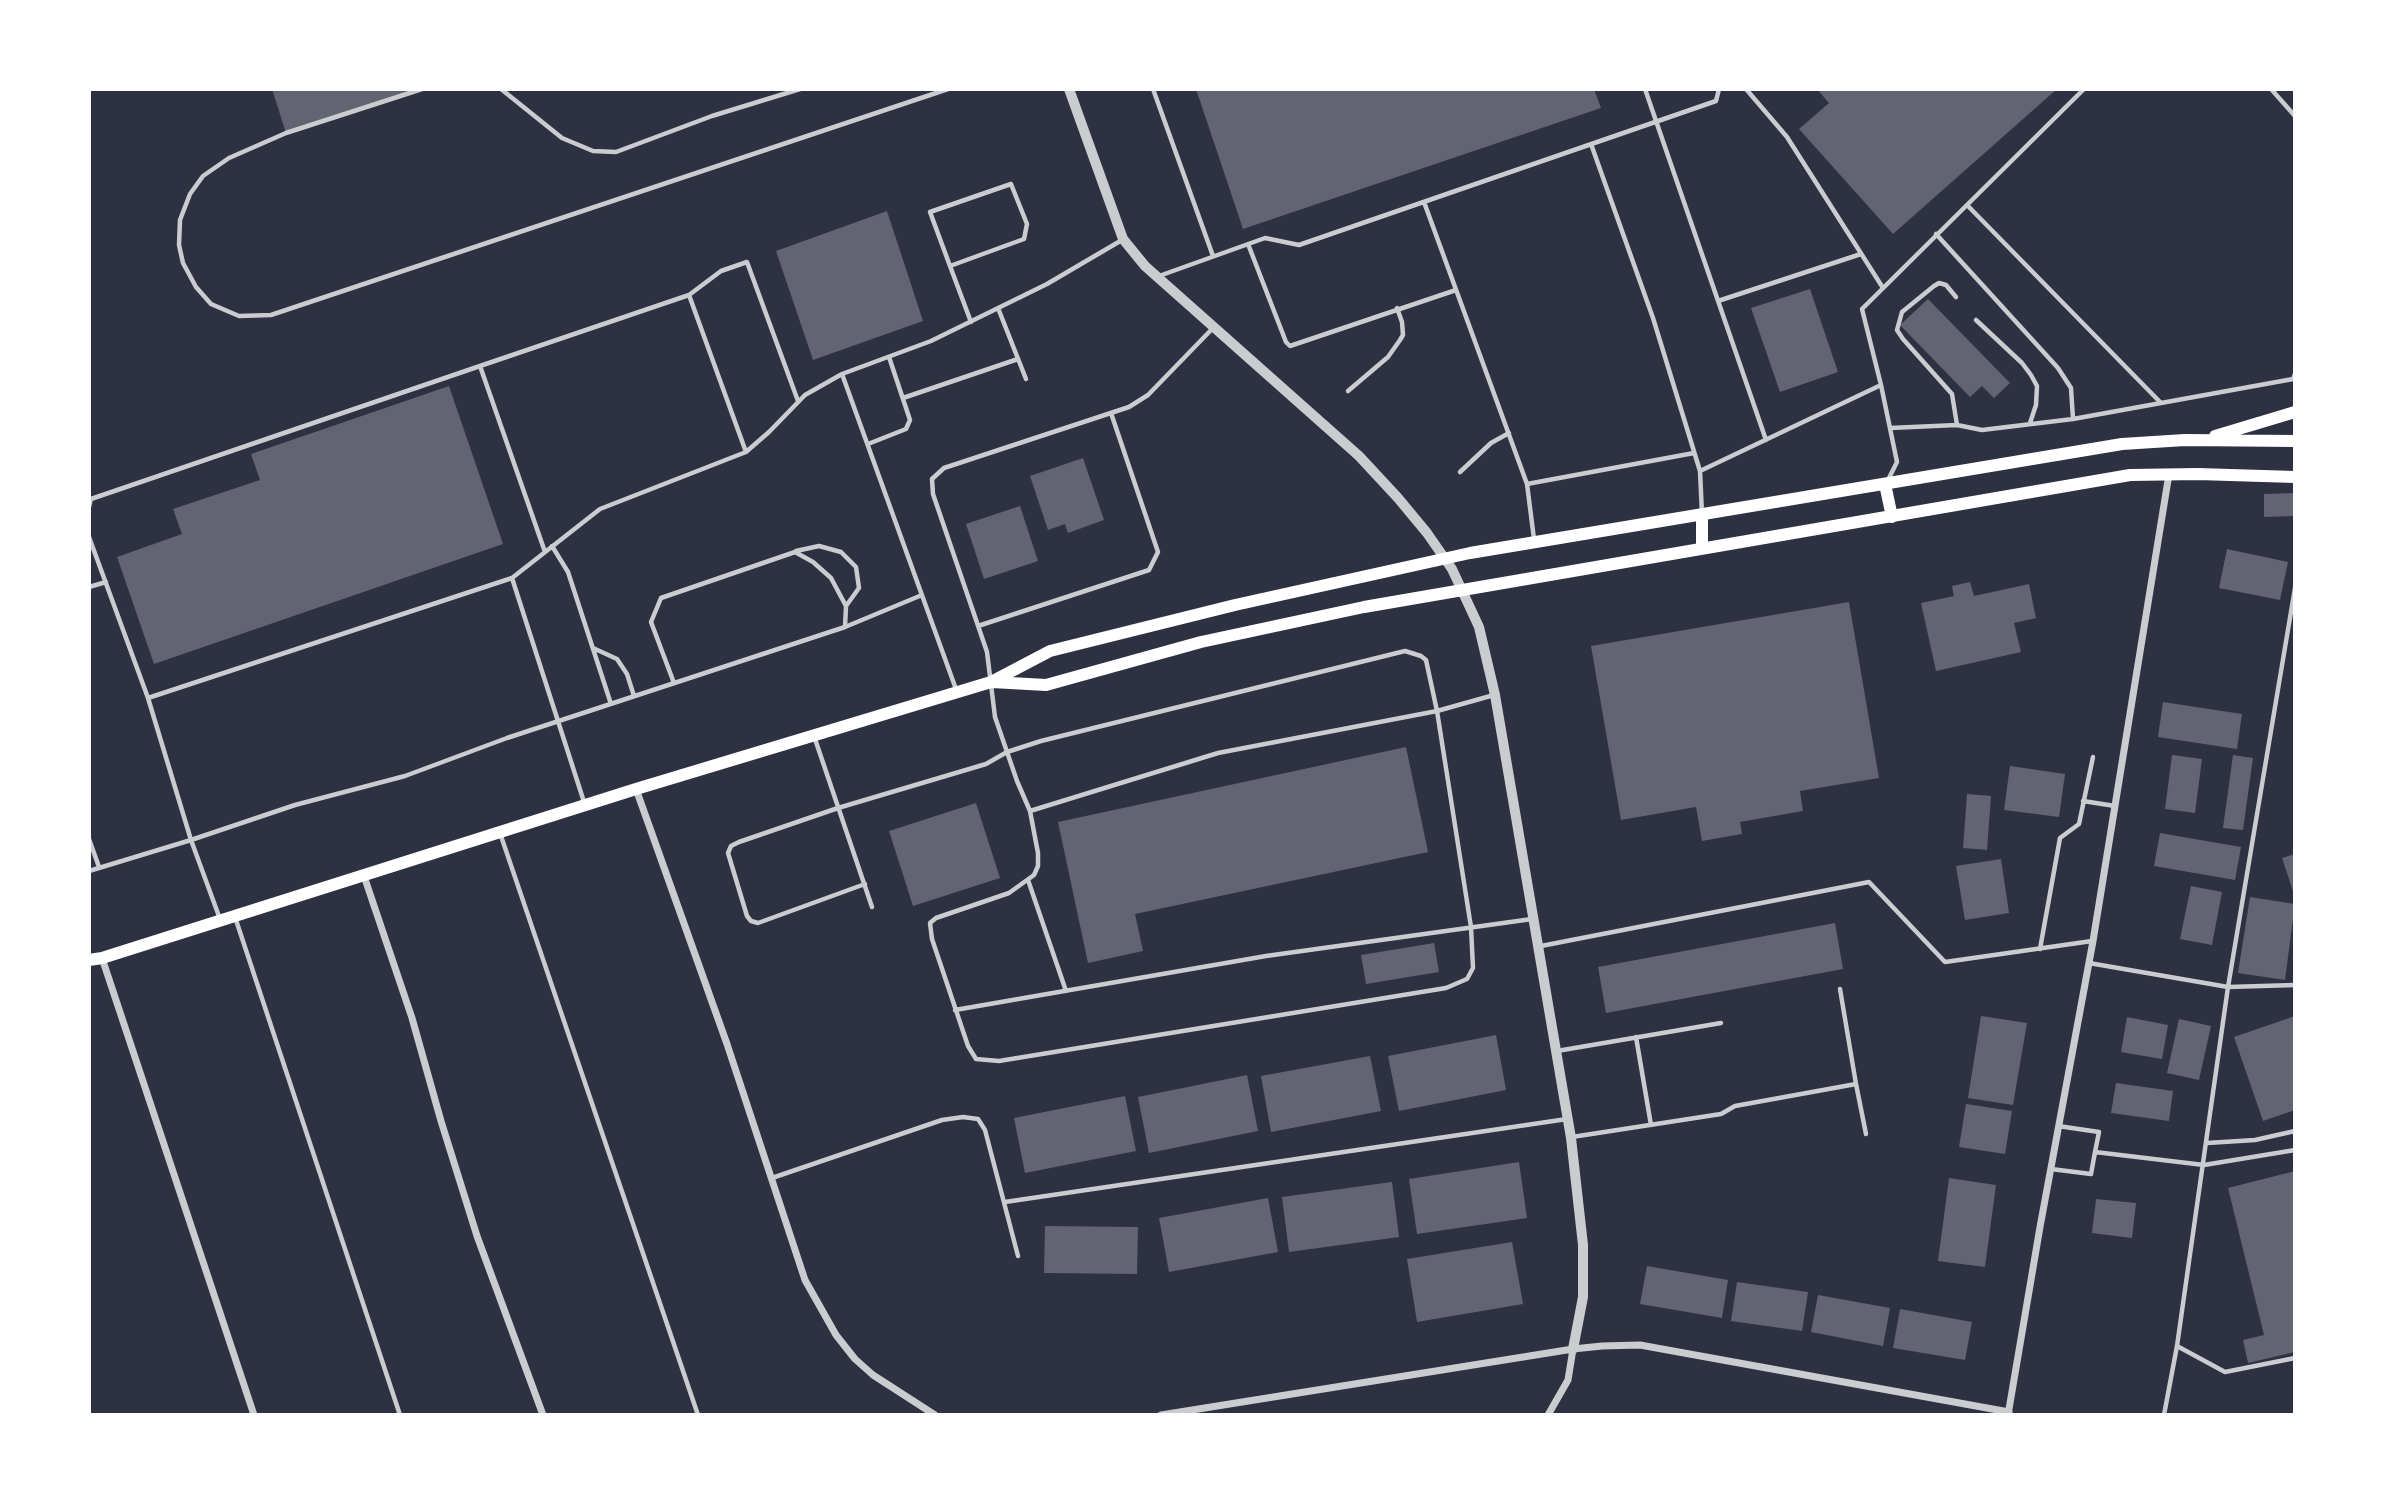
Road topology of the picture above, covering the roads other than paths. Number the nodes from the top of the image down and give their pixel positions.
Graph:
1 (422, 89) edge
2 (502, 89) edge
3 (800, 89) edge
4 (948, 89) edge
5 (1069, 89) edge
6 (1153, 89) edge
7 (1645, 89) edge
8 (1719, 89) edge
9 (1746, 89) edge
10 (2084, 89) edge
11 (2271, 89) edge
12 (2295, 116) edge
13 (1656, 122) junction
14 (1591, 144) junction
15 (1424, 202) junction
16 (1967, 205) junction
17 (1936, 234) junction
18 (1123, 239) junction
19 (1248, 244) junction
20 (1861, 254) junction
21 (1213, 256) junction
22 (950, 266) junction
23 (1156, 276) junction
24 (1882, 288) junction
25 (1456, 290) junction
26 (689, 295) junction
27 (1956, 297) dead end
28 (1718, 301) junction
29 (1397, 308) junction
30 (998, 309) junction
31 (1976, 320) dead end
32 (971, 322) junction
33 (1213, 327) junction
34 (889, 357) junction
35 (1018, 359) junction
36 (480, 366) junction
37 (842, 374) junction
38 (2295, 374) edge
39 (1026, 379) dead end
40 (1881, 385) junction
41 (1348, 391) dead end
42 (903, 398) junction
43 (798, 401) junction
44 (2161, 404) junction
45 (2295, 412) edge
46 (1111, 413) junction
47 (2073, 419) junction
48 (2030, 423) junction
49 (1957, 425) junction
50 (1890, 428) junction
51 (1509, 433) junction
52 (1766, 440) junction
53 (2199, 440) junction
54 (2295, 441) edge
55 (867, 444) junction
56 (746, 452) junction
57 (1694, 453) junction
58 (1700, 471) junction
59 (1460, 472) dead end
60 (2169, 474) junction
61 (2295, 477) edge
62 (1527, 484) junction
63 (1885, 484) junction
64 (89, 507) edge
65 (1702, 515) junction
66 (1892, 516) junction
67 (89, 537) edge
68 (1534, 543) junction
69 (552, 546) junction
70 (1702, 548) junction
71 (545, 552) junction
72 (795, 552) junction
73 (1448, 564) junction
74 (512, 579) junction
75 (106, 582) junction
76 (89, 587) edge
77 (2295, 588) edge
78 (1462, 591) junction
79 (922, 595) junction
80 (846, 606) junction
81 (978, 626) junction
82 (845, 627) junction
83 (592, 648) junction
84 (991, 682) junction
85 (674, 683) junction
86 (957, 692) junction
87 (1495, 695) junction
88 (635, 697) junction
89 (148, 698) junction
90 (611, 704) junction
91 (1437, 712) junction
92 (558, 722) junction
93 (814, 736) junction
94 (1007, 752) junction
95 (2093, 757) dead end
96 (636, 789) junction
97 (2083, 801) junction
98 (585, 806) junction
99 (2115, 806) junction
100 (838, 808) junction
101 (1030, 811) junction
102 (500, 833) junction
103 (89, 839) edge
104 (191, 840) junction
105 (99, 867) junction
106 (89, 871) edge
107 (364, 876) junction
108 (1028, 880) junction
109 (864, 884) junction
110 (872, 907) dead end
111 (235, 916) junction
112 (1533, 919) junction
113 (220, 920) junction
114 (1471, 927) junction
115 (2093, 941) junction
116 (1538, 947) junction
117 (2040, 949) junction
118 (96, 959) edge
119 (2089, 963) junction
120 (2295, 985) edge
121 (2228, 987) junction
122 (1840, 989) dead end
123 (1066, 991) junction
124 (956, 1010) junction
125 (1721, 1023) dead end
126 (1636, 1037) junction
127 (1556, 1052) junction
128 (1856, 1084) junction
129 (1567, 1119) junction
130 (1651, 1125) junction
131 (2059, 1126) junction
132 (2295, 1131) edge
133 (1866, 1134) dead end
134 (1571, 1138) junction
135 (2207, 1143) junction
136 (2295, 1150) edge
137 (2095, 1152) junction
138 (2204, 1165) junction
139 (2050, 1169) junction
140 (772, 1178) junction
141 (1005, 1202) junction
142 (1018, 1256) dead end
143 (2177, 1346) junction
144 (1573, 1349) junction
145 (2295, 1358) edge
146 (2009, 1413) edge
147 (254, 1415) edge
148 (400, 1415) edge
149 (543, 1415) edge
150 (698, 1415) edge
151 (935, 1415) edge
152 (1161, 1415) edge
153 (1548, 1415) edge
154 (2164, 1415) edge

1 - 4 lane
2 - 3 lane
5 - 18 street
6 - 21 lane
7 - 13 lane
8 - 13 lane
9 - 20 lane
10 - 16 lane
11 - 12 lane
13 - 14 lane
13 - 28 lane
14 - 15 lane
14 - 57 lane
15 - 19 lane
15 - 25 lane
16 - 17 lane
16 - 44 lane
17 - 24 lane
17 - 47 lane
18 - 23 street
18 - 30 lane
19 - 21 lane
19 - 29 lane
20 - 24 lane
20 - 28 lane
21 - 23 lane
22 - 22 lane
22 - 32 lane
23 - 33 street
24 - 40 lane
25 - 29 lane
25 - 51 lane
26 - 36 lane
26 - 43 lane
26 - 56 lane
27 - 49 lane
28 - 52 lane
29 - 41 lane
30 - 32 lane
30 - 35 lane
31 - 48 lane
32 - 34 lane
33 - 46 lane
33 - 73 street
34 - 37 lane
34 - 42 lane
35 - 39 lane
35 - 42 lane
36 - 64 lane
36 - 71 lane
37 - 43 lane
37 - 55 lane
38 - 44 lane
40 - 50 lane
40 - 52 lane
42 - 55 lane
43 - 56 lane
44 - 47 lane
45 - 53 main road
46 - 81 lane
46 - 81 lane
47 - 48 lane
48 - 49 lane
49 - 50 lane
50 - 63 lane
51 - 59 lane
51 - 62 lane
52 - 58 lane
53 - 54 main road
53 - 63 main road
55 - 79 lane
56 - 69 lane
57 - 58 lane
57 - 62 lane
58 - 65 lane
60 - 61 main road
60 - 66 main road
60 - 99 street
62 - 68 lane
63 - 65 main road
63 - 66 main road
65 - 68 main road
65 - 70 main road
66 - 70 main road
67 - 75 lane
68 - 73 main road
69 - 71 lane
69 - 83 lane
70 - 78 main road
71 - 74 lane
72 - 80 lane
72 - 80 lane
72 - 85 lane
73 - 78 street
73 - 84 main road
74 - 89 lane
74 - 92 lane
75 - 76 lane
75 - 89 lane
77 - 121 lane
78 - 84 main road
78 - 87 street
79 - 82 lane
79 - 86 lane
80 - 82 lane
81 - 84 lane
82 - 85 lane
83 - 88 lane
83 - 90 lane
84 - 86 main road
84 - 94 lane
85 - 88 lane
86 - 93 main road
87 - 91 lane
87 - 112 street
88 - 90 lane
89 - 104 lane
90 - 92 lane
91 - 94 lane
91 - 101 lane
91 - 114 lane
92 - 98 lane
92 - 104 lane
93 - 96 main road
93 - 100 lane
94 - 100 lane
94 - 101 lane
95 - 97 lane
96 - 98 main road
96 - 140 street
97 - 99 lane
97 - 117 lane
98 - 102 main road
99 - 115 street
100 - 109 lane
100 - 109 lane
101 - 108 lane
102 - 107 main road
102 - 150 lane
103 - 105 lane
104 - 105 lane
104 - 113 lane
105 - 106 lane
107 - 111 main road
107 - 149 street
108 - 123 lane
108 - 124 lane
109 - 110 lane
111 - 113 main road
111 - 148 lane
112 - 114 lane
112 - 116 street
113 - 118 main road
114 - 123 lane
114 - 124 lane
115 - 117 lane
115 - 119 street
116 - 117 lane
116 - 127 street
118 - 147 street
119 - 121 lane
119 - 131 street
120 - 121 lane
121 - 135 lane
122 - 128 lane
123 - 124 lane
125 - 126 lane
126 - 127 lane
126 - 130 lane
127 - 129 street
128 - 130 lane
128 - 133 lane
129 - 134 street
129 - 141 lane
130 - 134 lane
131 - 137 lane
131 - 139 street
132 - 135 lane
134 - 144 street
135 - 138 lane
136 - 138 lane
137 - 138 lane
137 - 139 lane
138 - 143 lane
139 - 146 street
140 - 141 lane
140 - 151 street
141 - 142 lane
143 - 145 lane
143 - 154 lane
144 - 146 street
144 - 152 street
144 - 153 street

